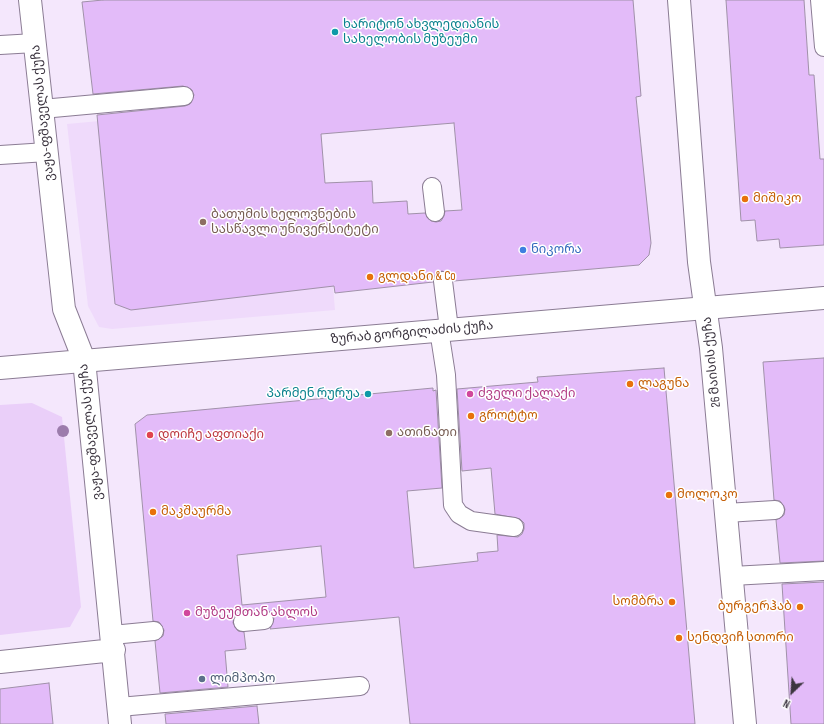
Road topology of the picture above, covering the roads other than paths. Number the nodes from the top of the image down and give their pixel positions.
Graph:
1 (30, 0) edge
2 (680, 0) edge
3 (820, 0) edge
4 (35, 43) junction
5 (0, 44) edge
6 (824, 47) edge
7 (184, 96) dead end
8 (42, 108) junction
9 (47, 152) junction
10 (0, 155) edge
11 (432, 186) dead end
12 (435, 212) dead end
13 (443, 281) dead end
14 (824, 298) edge
15 (707, 308) junction
16 (444, 330) junction
17 (84, 360) junction
18 (0, 368) edge
19 (775, 510) dead end
20 (726, 513) junction
21 (514, 527) dead end
22 (824, 571) edge
23 (732, 576) junction
24 (264, 620) dead end
25 (244, 622) dead end
26 (154, 631) dead end
27 (113, 643) junction
28 (0, 662) edge
29 (360, 686) dead end
30 (119, 715) edge
31 (745, 724) edge

1 - 4 street, ვაჟა-ფშაველას ქუჩა
2 - 15 street, 26 მაისის ქუჩა
3 - 6 lane
4 - 5 lane
4 - 8 street, ვაჟა-ფშაველას ქუჩა
7 - 8 lane
8 - 9 street, ვაჟა-ფშაველას ქუჩა
9 - 10 lane
9 - 17 street, ვაჟა-ფშაველას ქუჩა
11 - 12 lane
13 - 16 lane
14 - 15 street, ზურაბ გორგილაძის ქუჩა
15 - 16 street, ზურაბ გორგილაძის ქუჩა
15 - 20 street, 26 მაისის ქუჩა
16 - 17 street, ზურაბ გორგილაძის ქუჩა
16 - 21 lane
17 - 18 street, ზურაბ გორგილაძის ქუჩა
17 - 27 street, ვაჟა-ფშაველას ქუჩა
19 - 20 lane
20 - 23 street, 26 მაისის ქუჩა
22 - 23 lane
23 - 31 street, 26 მაისის ქუჩა
24 - 25 lane
26 - 27 lane
27 - 28 street
27 - 30 street, ვაჟა-ფშაველას ქუჩა
29 - 30 lane

